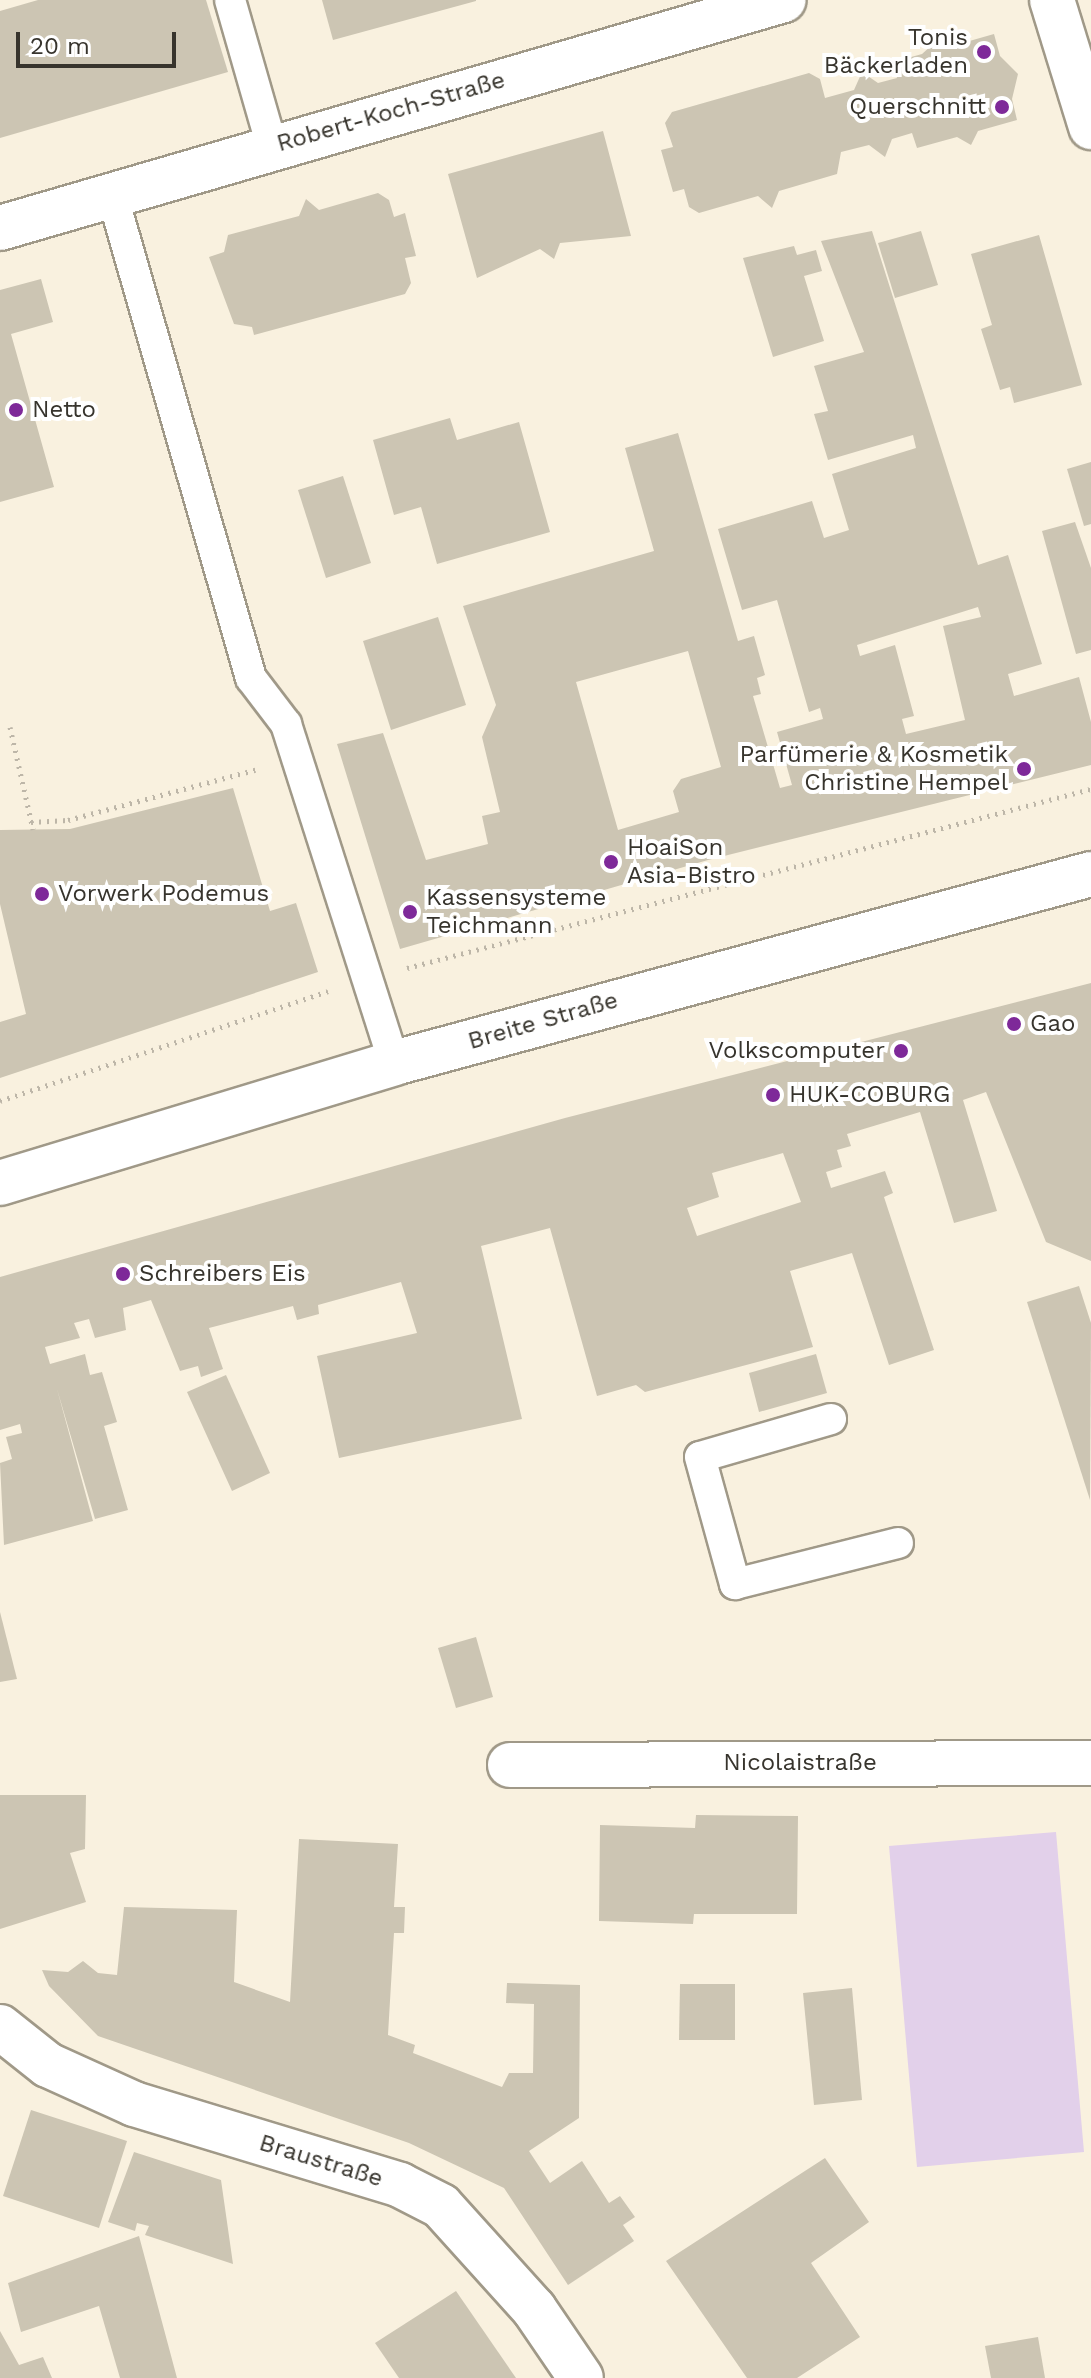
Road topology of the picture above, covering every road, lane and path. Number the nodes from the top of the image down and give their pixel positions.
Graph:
1 (230, 0) edge
2 (784, 0) edge
3 (1052, 0) edge
4 (1091, 127) edge
5 (272, 146) junction
6 (112, 194) junction
7 (0, 228) edge
8 (10, 727) dead end
9 (297, 758) junction
10 (1091, 789) edge
11 (31, 822) junction
12 (33, 829) dead end
13 (1091, 874) edge
14 (367, 978) junction
15 (394, 1063) junction
16 (0, 1101) edge
17 (0, 1183) edge
18 (831, 1419) dead end
19 (898, 1543) dead end
20 (1091, 1763) edge
21 (510, 1765) dead end
22 (0, 2027) edge
23 (581, 2378) edge

1 - 5 lane
2 - 5 street, Robert-Koch-Straße
3 - 4 street
5 - 6 street, Robert-Koch-Straße
6 - 7 street, Robert-Koch-Straße
6 - 9 lane
8 - 11 path
9 - 11 path
9 - 14 lane
10 - 14 path
11 - 12 path
13 - 15 street, Breite Straße
14 - 15 lane
14 - 16 path
15 - 17 street, Breite Straße
18 - 19 lane
20 - 21 street, Nicolaistraße
22 - 23 street, Braustraße

